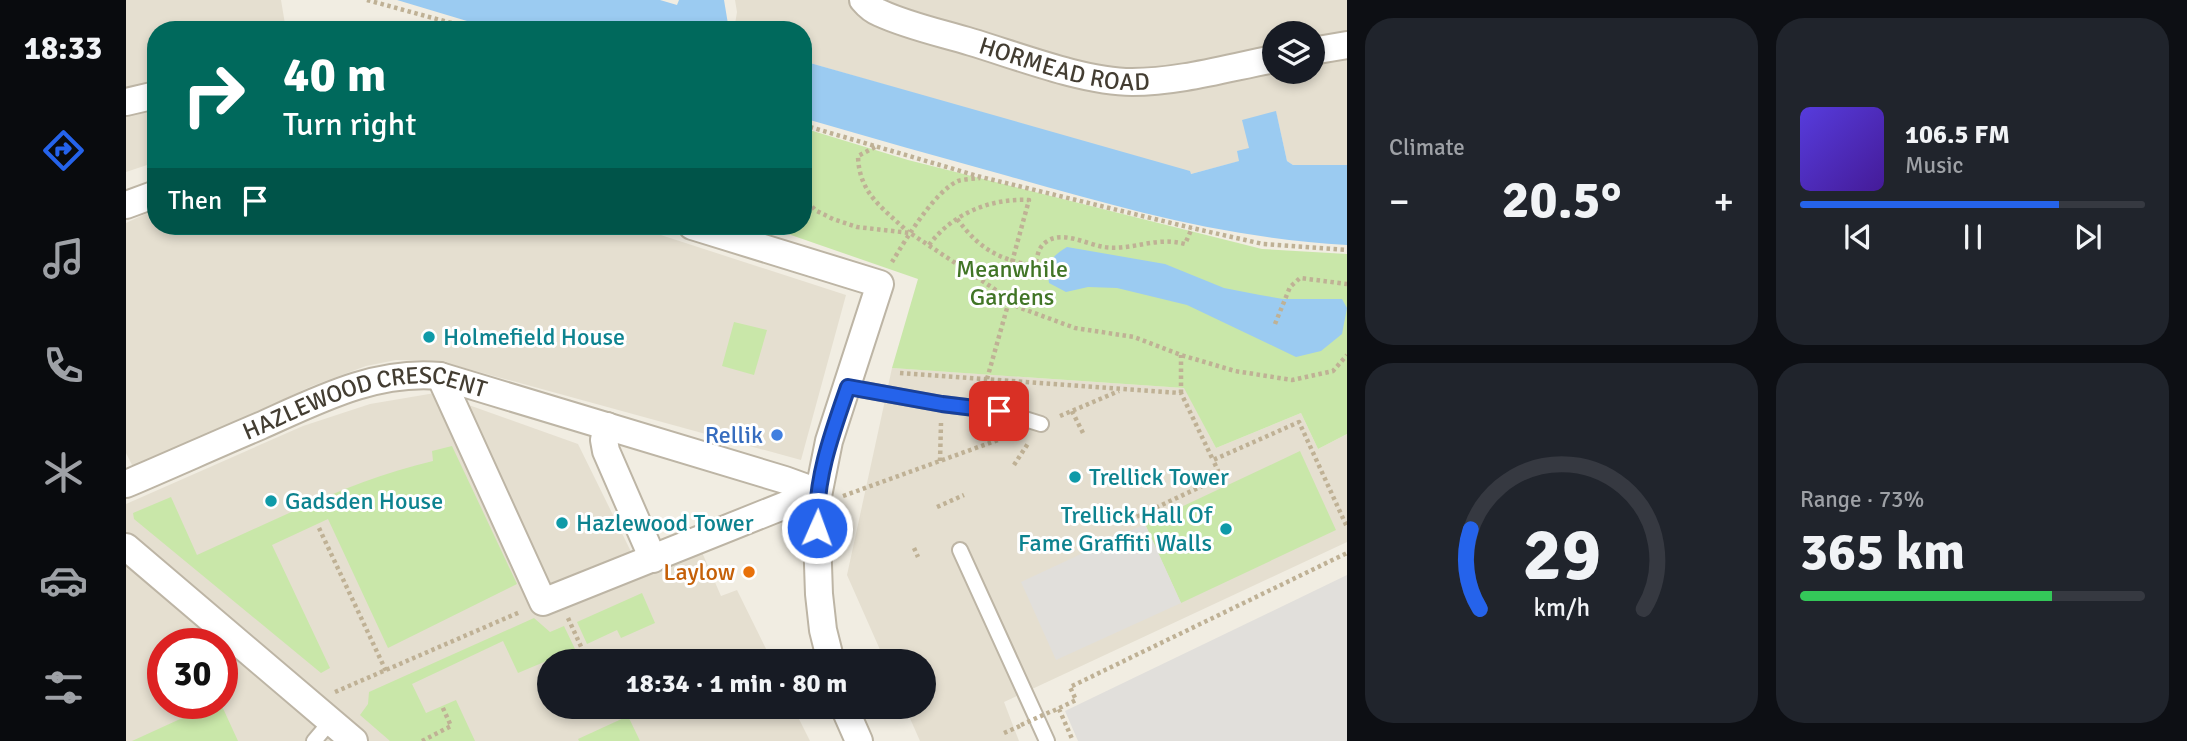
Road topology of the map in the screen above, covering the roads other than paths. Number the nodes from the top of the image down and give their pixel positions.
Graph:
1 (863, 0) edge
2 (1347, 45) edge
3 (1325, 49) edge
4 (1262, 61) edge
5 (147, 97) edge
6 (126, 102) edge
7 (147, 196) edge
8 (127, 201) edge
9 (721, 235) edge
10 (440, 376) junction
11 (851, 378) junction
12 (1041, 424) road end
13 (607, 426) junction
14 (785, 480) junction
15 (126, 484) edge
16 (817, 499) junction
17 (777, 510) junction
18 (126, 547) edge
19 (961, 550) dead end
20 (653, 559) junction
21 (828, 649) edge
22 (849, 719) edge
23 (331, 721) junction
24 (314, 741) edge
25 (354, 741) edge
26 (859, 741) edge
27 (1047, 741) edge

1 - 4 street, HORMEAD ROAD
2 - 3 street
5 - 6 street
7 - 8 street
9 - 11 street
10 - 13 street, HAZLEWOOD CRESCENT
10 - 15 street, HAZLEWOOD CRESCENT
10 - 20 street
11 - 12 lane
11 - 16 street
13 - 14 street, HAZLEWOOD CRESCENT
13 - 20 street
14 - 16 street, HAZLEWOOD CRESCENT
14 - 17 street
16 - 17 street
16 - 21 street
17 - 20 street
18 - 23 street
19 - 27 lane
22 - 26 street
23 - 24 lane
23 - 25 street

